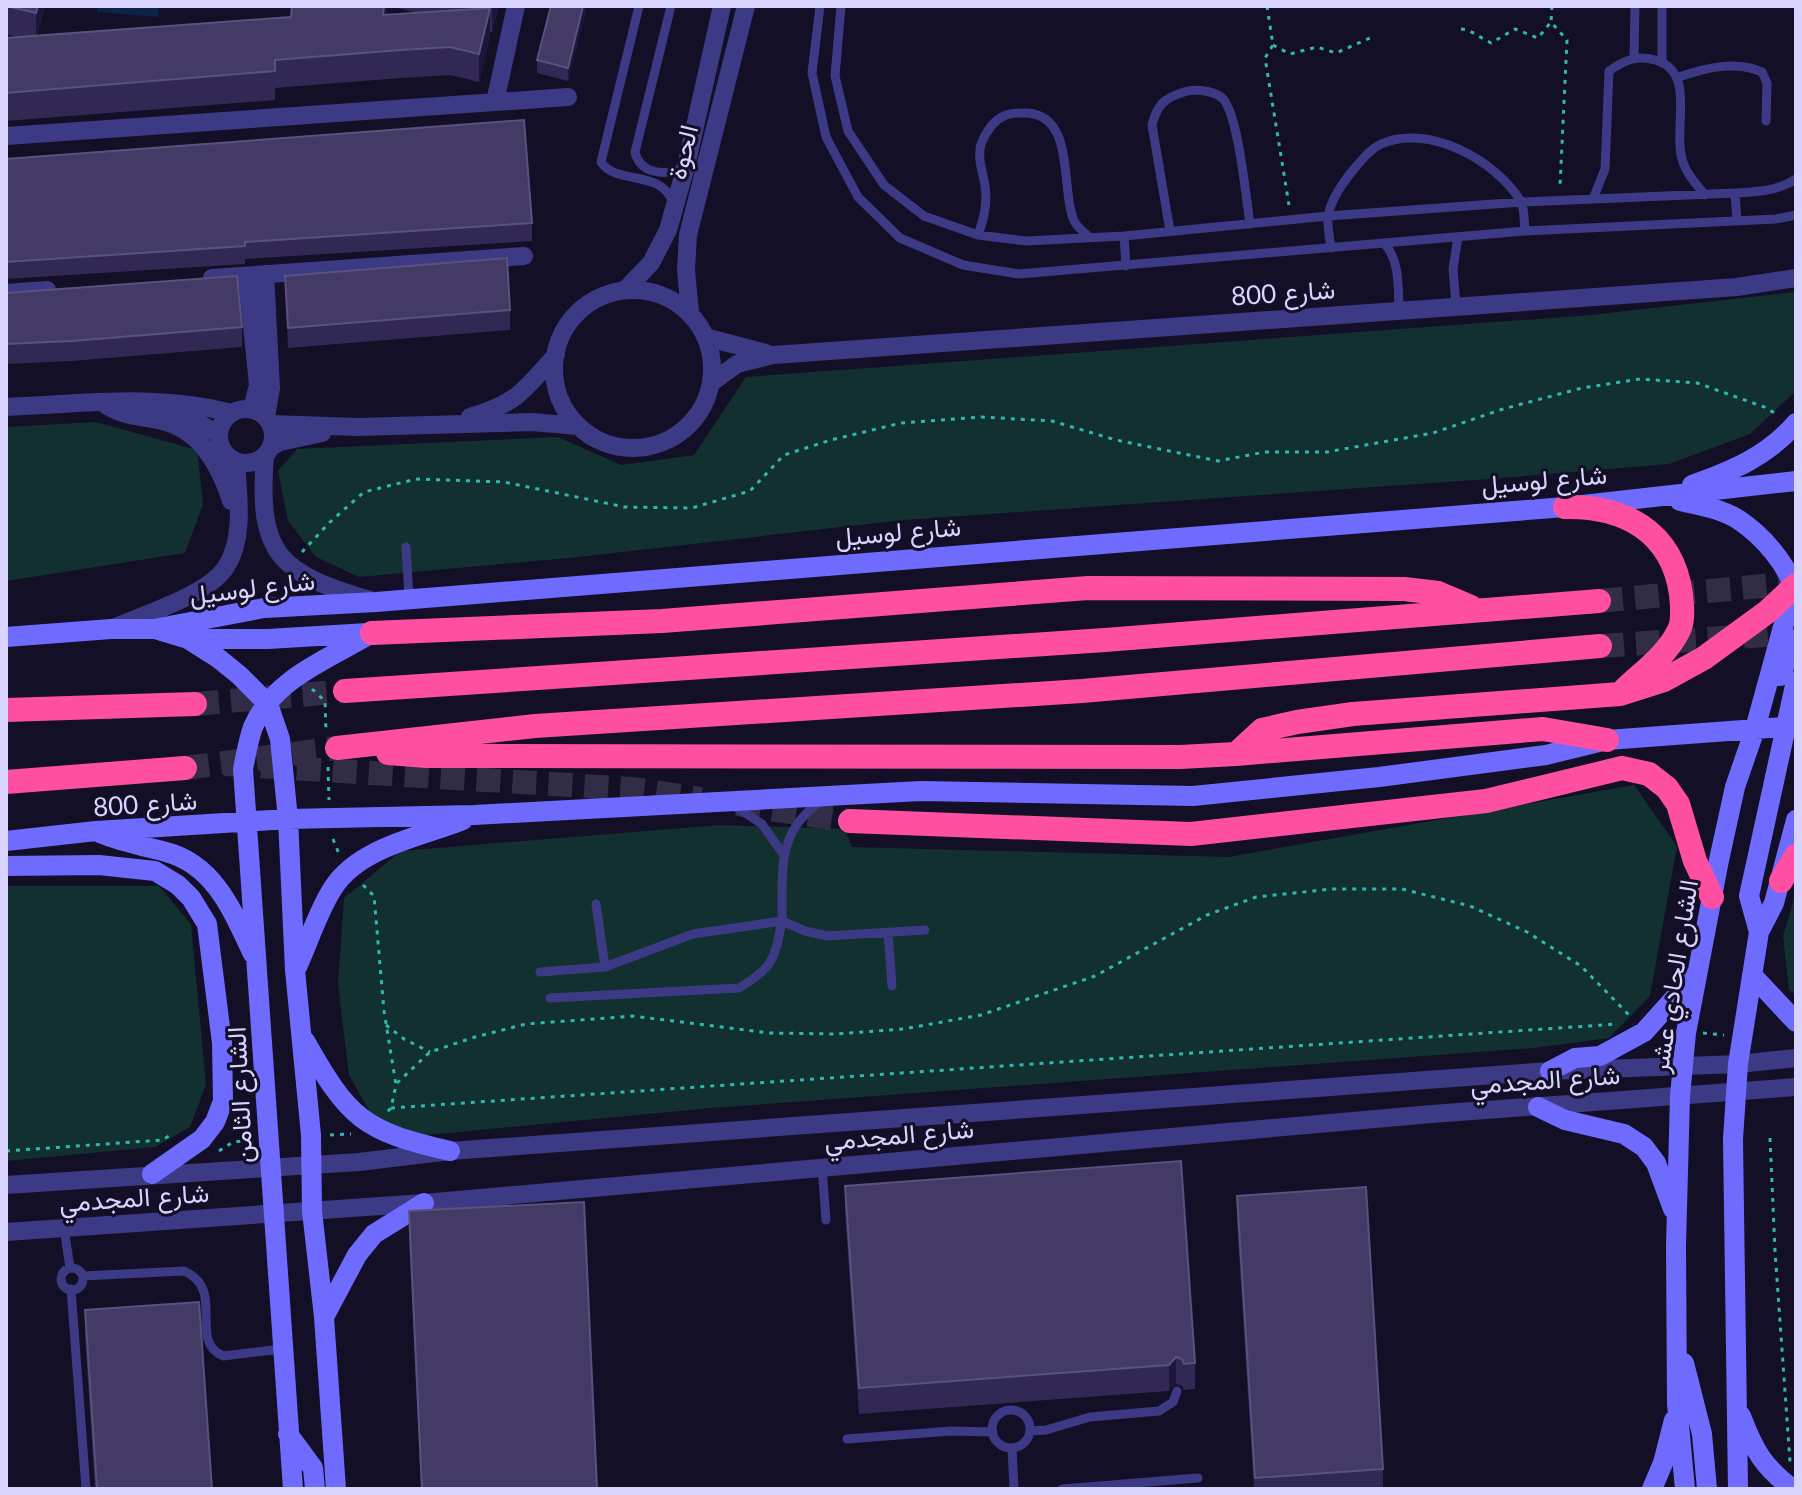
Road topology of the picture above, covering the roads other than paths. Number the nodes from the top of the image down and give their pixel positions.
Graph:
1 (516, 6) edge
2 (639, 6) edge
3 (671, 6) edge
4 (722, 6) edge
5 (746, 6) edge
6 (820, 6) edge
7 (841, 6) edge
8 (1635, 6) edge
9 (1662, 6) edge
10 (1634, 58) junction
11 (1662, 63) junction
12 (1679, 77) junction
13 (568, 97) dead end
14 (495, 102) junction
15 (1766, 121) dead end
16 (6, 136) edge
17 (686, 166) junction
18 (1796, 179) edge
19 (1735, 193) junction
20 (1705, 195) junction
21 (1593, 199) junction
22 (1522, 202) junction
23 (674, 209) junction
24 (1796, 215) edge
25 (1328, 216) junction
26 (1737, 221) junction
27 (1250, 224) junction
28 (1170, 231) junction
29 (1525, 231) junction
30 (978, 235) junction
31 (1124, 236) junction
32 (1089, 237) junction
33 (1458, 237) junction
34 (1385, 244) junction
35 (1331, 248) junction
36 (524, 256) dead end
37 (1126, 266) junction
38 (256, 275) junction
39 (1796, 278) edge
40 (187, 280) edge
41 (66, 288) edge
42 (625, 290) junction
43 (6, 293) edge
44 (1456, 306) junction
45 (1399, 310) junction
46 (690, 313) junction
47 (705, 337) junction
48 (556, 355) junction
49 (773, 355) junction
50 (711, 383) junction
51 (157, 401) junction
52 (103, 403) junction
53 (6, 407) edge
54 (231, 413) junction
55 (263, 417) junction
56 (447, 424) junction
57 (1794, 424) edge
58 (578, 426) junction
59 (358, 427) junction
60 (218, 434) junction
61 (268, 452) junction
62 (236, 462) junction
63 (1796, 481) edge
64 (1656, 498) junction
65 (1565, 507) junction
66 (238, 523) junction
67 (406, 547) dead end
68 (1796, 585) edge
69 (409, 598) junction
70 (1599, 601) tunnel mouth
71 (376, 602) junction
72 (1477, 609) junction
73 (111, 629) junction
74 (154, 629) junction
75 (372, 633) junction
76 (6, 637) edge
77 (188, 639) junction
78 (1796, 639) edge
79 (1600, 646) tunnel mouth
80 (1796, 681) edge
81 (345, 691) tunnel mouth
82 (1620, 694) junction
83 (195, 704) tunnel mouth
84 (268, 704) junction
85 (6, 710) edge
86 (1792, 726) edge
87 (1755, 729) junction
88 (1607, 740) junction
89 (1236, 754) junction
90 (185, 768) tunnel mouth
91 (6, 782) edge
92 (829, 797) junction
93 (718, 802) junction
94 (474, 815) junction
95 (288, 819) junction
96 (1796, 820) edge
97 (850, 821) tunnel mouth
98 (246, 822) junction
99 (96, 831) junction
100 (6, 841) edge
101 (783, 854) junction
102 (1796, 856) edge
103 (6, 866) edge
104 (1781, 881) junction
105 (1712, 897) junction
106 (596, 904) dead end
107 (782, 921) junction
108 (925, 930) dead end
109 (888, 932) junction
110 (1759, 932) junction
111 (258, 964) junction
112 (605, 967) junction
113 (295, 970) junction
114 (1700, 970) junction
115 (540, 972) dead end
116 (1753, 976) junction
117 (892, 986) dead end
118 (550, 998) dead end
119 (1796, 1022) edge
120 (301, 1034) junction
121 (1796, 1058) edge
122 (1738, 1064) junction
123 (1682, 1065) junction
124 (1550, 1071) junction
125 (1796, 1087) edge
126 (1735, 1091) junction
127 (1680, 1096) junction
128 (1538, 1107) junction
129 (450, 1151) junction
130 (313, 1165) junction
131 (269, 1166) junction
132 (822, 1167) junction
133 (152, 1174) junction
134 (6, 1185) edge
135 (424, 1203) junction
136 (312, 1211) junction
137 (272, 1214) junction
138 (1676, 1216) junction
139 (826, 1220) dead end
140 (64, 1228) junction
141 (6, 1232) edge
142 (70, 1268) junction
143 (83, 1276) junction
144 (71, 1289) junction
145 (324, 1317) junction
146 (1676, 1344) junction
147 (282, 1349) junction
148 (1177, 1391) dead end
149 (1735, 1401) junction
150 (1677, 1404) junction
151 (1030, 1431) junction
152 (993, 1432) junction
153 (288, 1434) junction
154 (847, 1439) dead end
155 (1012, 1448) junction
156 (1198, 1478) dead end
157 (1125, 1487) edge
158 (86, 1489) edge
159 (293, 1489) edge
160 (315, 1489) edge
161 (336, 1489) edge
162 (1014, 1489) edge
163 (1062, 1489) edge
164 (1652, 1489) edge
165 (1685, 1489) edge
166 (1707, 1489) edge
167 (1738, 1489) edge
168 (1792, 1489) edge

1 - 14 street
2 - 23 lane
3 - 17 lane
4 - 17 street, الحوة
5 - 46 street, الحوة
6 - 37 lane
7 - 30 lane
8 - 10 lane
9 - 11 lane
10 - 11 lane
10 - 21 lane
11 - 12 lane
12 - 15 lane
12 - 20 lane
13 - 14 street
14 - 16 street
17 - 23 street, الحوة
18 - 19 lane
19 - 20 lane
19 - 26 lane
20 - 21 lane
21 - 22 lane
22 - 25 lane
22 - 25 lane
22 - 29 lane
23 - 42 street, الحوة
24 - 26 lane
25 - 27 lane
25 - 35 lane
26 - 29 lane
27 - 28 lane
27 - 28 lane
28 - 31 lane
29 - 33 lane
30 - 32 lane
30 - 32 lane
31 - 32 lane
31 - 37 lane
33 - 34 lane
33 - 44 lane
34 - 35 lane
34 - 45 lane
35 - 37 lane
36 - 38 street
38 - 40 street
38 - 55 street
39 - 44 street, شارع 800
41 - 43 street
42 - 46 street
42 - 48 street
44 - 45 street, شارع 800
45 - 49 street, شارع 800
46 - 47 street
47 - 49 street, شارع 800
47 - 50 street
48 - 56 street
48 - 58 street
49 - 50 street, شارع 800
50 - 58 street
51 - 52 street
51 - 54 street
51 - 60 street
52 - 53 street
52 - 66 street
54 - 55 street
54 - 60 street
55 - 59 street
55 - 61 street
56 - 58 street
56 - 59 street
57 - 64 street
59 - 61 street
60 - 62 street
61 - 62 street
61 - 71 street
62 - 66 street
63 - 64 street, شارع لوسيل
64 - 65 street, شارع لوسيل
64 - 68 street
65 - 69 street, شارع لوسيل
65 - 82 highway
66 - 73 street
67 - 69 lane
68 - 82 highway
68 - 87 street, الشارع الحادي عشر
69 - 71 street, شارع لوسيل
70 - 72 highway
71 - 74 street, شارع لوسيل
72 - 75 highway
72 - 81 highway
73 - 74 street, شارع لوسيل
73 - 76 street, شارع لوسيل
74 - 77 street
75 - 77 street
75 - 84 street, الشارع الثامن
77 - 84 street
78 - 87 street
79 - 89 highway
80 - 86 street
82 - 89 highway
83 - 85 highway
84 - 95 street
84 - 98 street, الشارع الثامن
86 - 87 street
86 - 110 street
87 - 88 street
87 - 105 street, الشارع الحادي عشر
88 - 89 highway
88 - 92 street
90 - 91 highway
92 - 93 street
92 - 101 lane
93 - 94 street
93 - 101 lane
94 - 95 street
94 - 113 street
95 - 98 street, شارع 800
95 - 113 street
96 - 104 street
97 - 105 highway
98 - 99 street, شارع 800
98 - 111 street, الشارع الثامن
99 - 100 street, شارع 800
99 - 111 street
101 - 107 lane
102 - 104 highway
103 - 133 street
104 - 110 street
105 - 114 street, الشارع الحادي عشر
106 - 112 lane
107 - 109 lane
107 - 112 lane
107 - 118 lane
108 - 109 lane
109 - 117 lane
110 - 116 street
111 - 131 street, الشارع الثامن
112 - 115 lane
113 - 120 street
114 - 123 street, الشارع الحادي عشر
114 - 124 street
116 - 119 street
116 - 122 street
120 - 129 street
120 - 130 street
121 - 122 street, شارع المجدمي
122 - 123 street, شارع المجدمي
122 - 126 street
123 - 124 street, شارع المجدمي
123 - 127 street, الشارع الحادي عشر
124 - 129 street, شارع المجدمي
125 - 126 street, شارع المجدمي
126 - 127 street, شارع المجدمي
126 - 149 street
127 - 128 street, شارع المجدمي
127 - 138 street, الشارع الحادي عشر
128 - 132 street, شارع المجدمي
128 - 138 street
129 - 130 street, شارع المجدمي
130 - 131 street, شارع المجدمي
130 - 136 street
131 - 133 street, شارع المجدمي
131 - 137 street, الشارع الثامن
132 - 135 street, شارع المجدمي
132 - 139 lane
133 - 134 street, شارع المجدمي
135 - 136 street, شارع المجدمي
135 - 145 street
136 - 137 street, شارع المجدمي
136 - 145 street
137 - 140 street, شارع المجدمي
137 - 147 street, الشارع الثامن
138 - 146 street, الشارع الحادي عشر
140 - 141 street, شارع المجدمي
140 - 142 lane
142 - 143 lane
142 - 144 lane
143 - 144 lane
143 - 147 lane
144 - 158 lane
145 - 161 street
146 - 150 street, الشارع الحادي عشر
146 - 166 street
147 - 153 street, الشارع الثامن
148 - 151 lane
149 - 167 street
149 - 168 street
150 - 164 street
150 - 165 street, الشارع الحادي عشر
151 - 152 lane
151 - 155 lane
152 - 154 lane
152 - 155 lane
153 - 159 street, الشارع الثامن
153 - 160 street
155 - 162 lane
156 - 157 lane
157 - 163 lane

